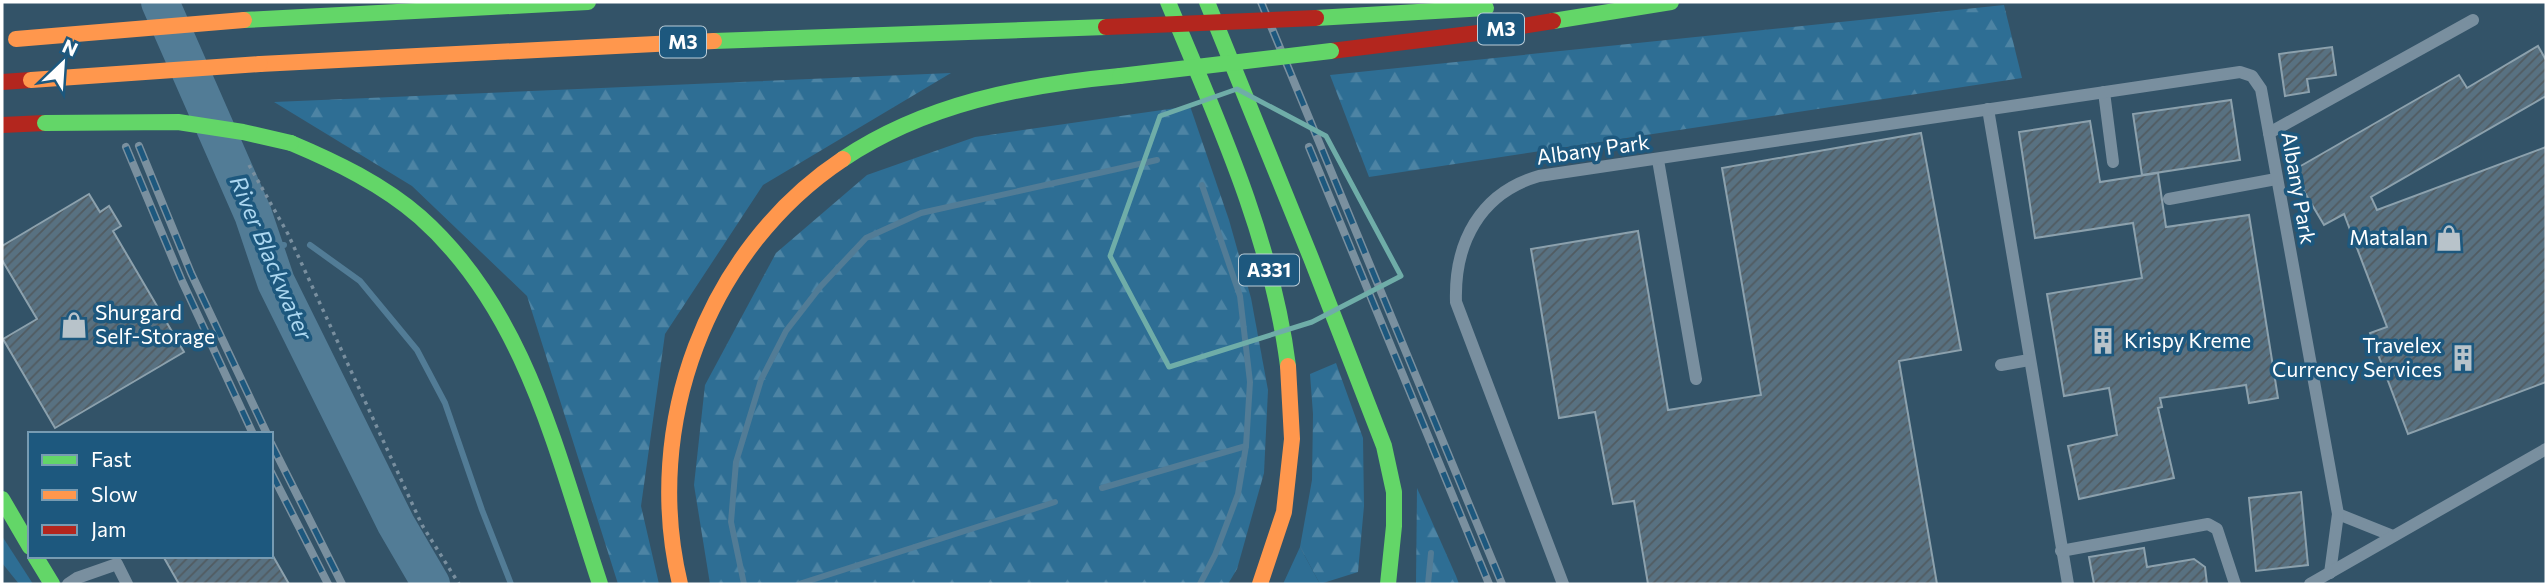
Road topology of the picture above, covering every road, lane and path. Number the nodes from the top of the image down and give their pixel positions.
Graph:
1 (588, 2) edge
2 (1168, 2) edge
3 (1207, 2) edge
4 (1656, 2) edge
5 (1671, 2) edge
6 (1547, 6) dead end
7 (1507, 7) dead end
8 (2473, 20) dead end
9 (9, 40) edge
10 (2, 82) edge
11 (2104, 92) junction
12 (1988, 108) junction
13 (2, 125) edge
14 (2269, 134) junction
15 (245, 157) dead end
16 (1658, 160) junction
17 (2113, 162) dead end
18 (2276, 179) junction
19 (2169, 199) dead end
20 (2029, 360) junction
21 (2001, 365) dead end
22 (1696, 379) dead end
23 (2546, 449) edge
24 (2, 499) edge
25 (2338, 513) junction
26 (2393, 536) junction
27 (28, 544) edge
28 (2061, 551) junction
29 (36, 558) edge
30 (2330, 573) junction
31 (52, 584) edge
32 (68, 584) edge
33 (127, 584) edge
34 (459, 584) edge
35 (600, 584) edge
36 (680, 584) edge
37 (1260, 584) edge
38 (1388, 584) edge
39 (1563, 584) edge
40 (2068, 584) edge
41 (2235, 584) edge
42 (2310, 584) edge

1 - 9 main road, bridge
2 - 37 main road, A331
3 - 38 main road, A331
4 - 6 main road, M3
5 - 36 main road, M3, bridge
7 - 10 main road, M3, bridge
8 - 14 lane
11 - 12 lane, Albany Park
11 - 14 lane, Albany Park
11 - 17 lane
12 - 16 lane, Albany Park
12 - 20 lane
13 - 35 main road, bridge
14 - 18 lane, Albany Park
15 - 34 path
16 - 22 lane
16 - 39 lane, Albany Park
18 - 19 lane
18 - 25 lane, Albany Park
20 - 21 lane
20 - 28 lane
23 - 26 lane
24 - 27 main road
25 - 26 lane
25 - 30 lane, Albany Park
26 - 30 lane
28 - 40 lane
28 - 41 lane
29 - 31 main road
30 - 42 lane
32 - 33 lane

